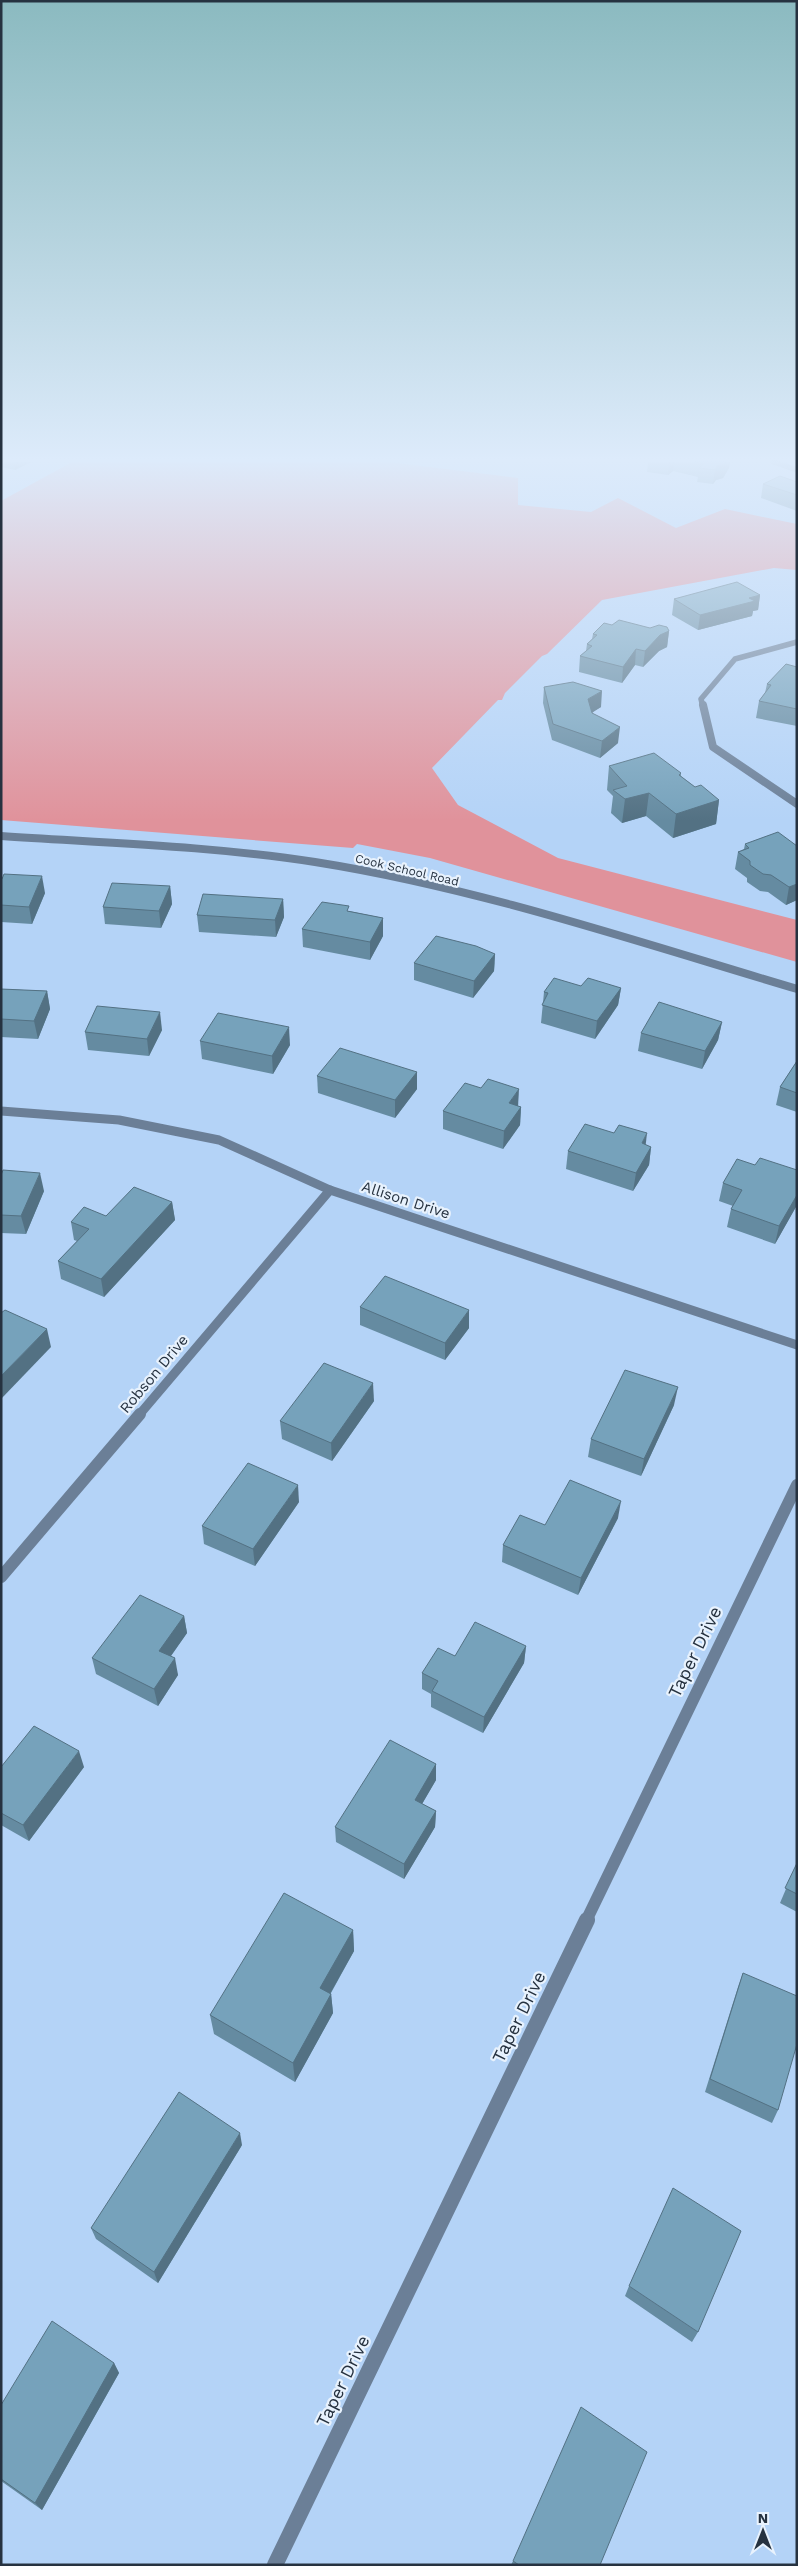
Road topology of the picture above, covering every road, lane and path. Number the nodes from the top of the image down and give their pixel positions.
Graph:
1 (797, 642) edge
2 (797, 804) edge
3 (1, 836) edge
4 (797, 989) edge
5 (1, 1112) edge
6 (330, 1190) junction
7 (797, 1345) edge
8 (797, 1485) edge
9 (1, 1577) edge
10 (275, 2565) edge

1 - 2 street
3 - 4 street, Cook School Road
5 - 6 street, Allison Drive
6 - 7 street, Allison Drive
6 - 9 street, Robson Drive
8 - 10 street, Taper Drive

